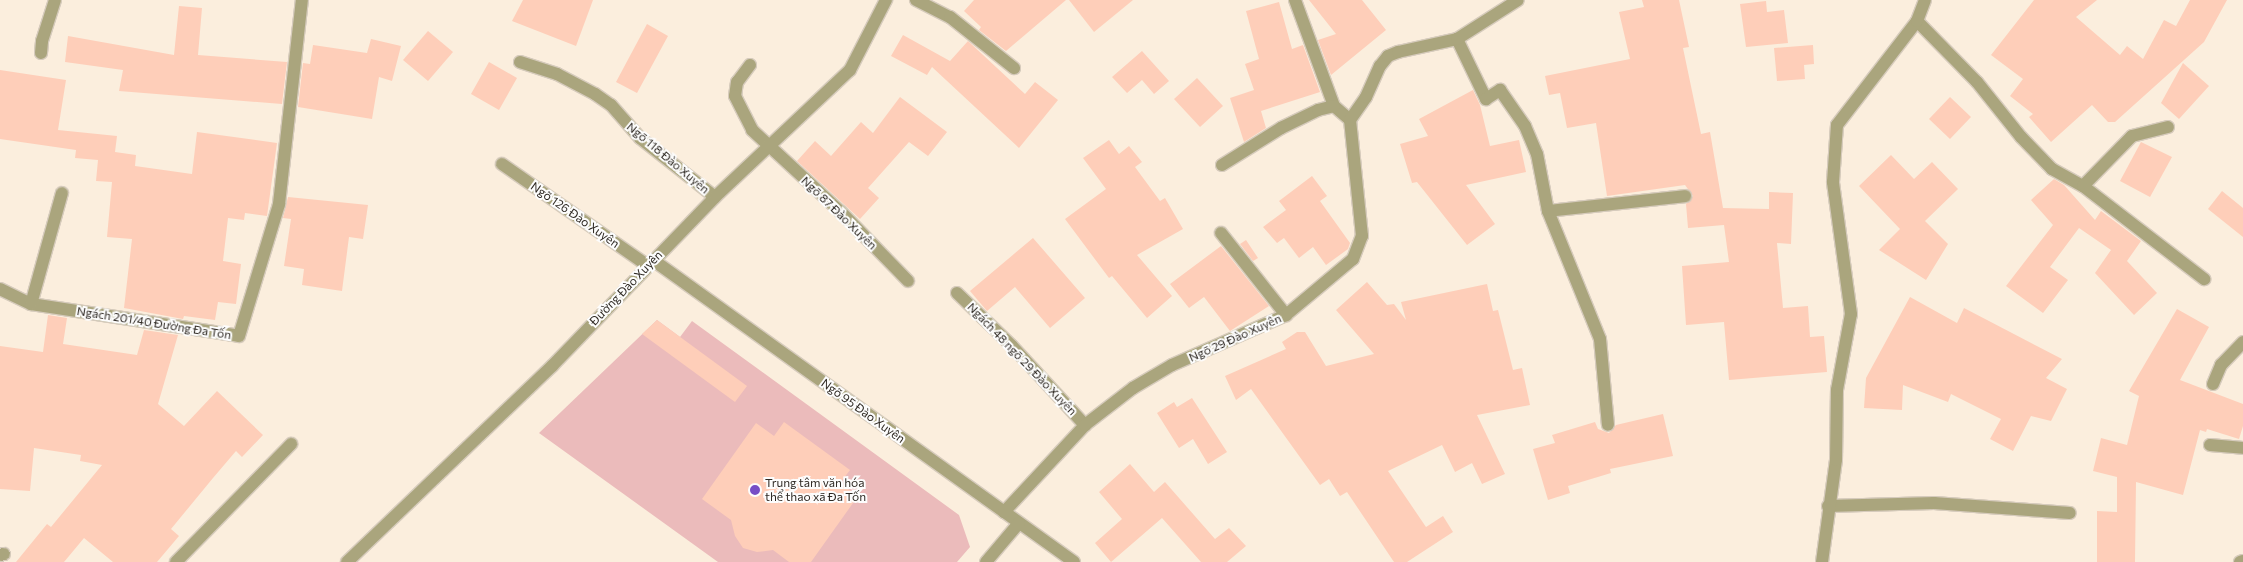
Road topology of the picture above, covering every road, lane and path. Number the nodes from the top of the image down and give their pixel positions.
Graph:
1 (55, 0) edge
2 (302, 0) edge
3 (886, 0) edge
4 (916, 0) edge
5 (1295, 0) edge
6 (1518, 0) edge
7 (1925, 0) edge
8 (1917, 21) junction
9 (1457, 39) junction
10 (41, 53) dead end
11 (520, 62) dead end
12 (750, 65) dead end
13 (1014, 68) dead end
14 (1334, 106) junction
15 (1350, 120) junction
16 (2168, 127) dead end
17 (768, 148) junction
18 (502, 164) dead end
19 (1222, 165) dead end
20 (2083, 186) junction
21 (62, 193) dead end
22 (715, 196) junction
23 (1685, 196) dead end
24 (1548, 210) junction
25 (1221, 233) dead end
26 (650, 263) junction
27 (2204, 279) dead end
28 (908, 281) dead end
29 (0, 289) edge
30 (957, 293) dead end
31 (31, 304) junction
32 (1286, 315) junction
33 (2243, 342) edge
34 (2213, 384) dead end
35 (1085, 425) junction
36 (1608, 426) dead end
37 (291, 444) dead end
38 (2210, 445) dead end
39 (2243, 448) edge
40 (1828, 506) junction
41 (1004, 512) junction
42 (2070, 513) dead end
43 (1019, 523) junction
44 (184, 559) edge
45 (347, 562) edge
46 (986, 562) edge
47 (1074, 562) edge
48 (1822, 562) edge

1 - 10 street
2 - 31 street, Ngách 201/40 Đường Đa Tốn
3 - 17 street, Đường Đào Xuyên
4 - 13 street
5 - 14 street
6 - 9 street
7 - 8 street
8 - 20 street
8 - 40 street
9 - 15 street
9 - 24 street
11 - 22 street, Ngõ 118 Đào Xuyên
12 - 17 street, Ngõ 87 Đào Xuyên
14 - 15 street
14 - 19 street
15 - 32 street, Ngõ 29 Đào Xuyên
16 - 20 street
17 - 22 street, Đường Đào Xuyên
17 - 28 street, Ngõ 87 Đào Xuyên
18 - 26 street, Ngõ 126 Đào Xuyên
20 - 27 street
21 - 31 street
22 - 26 street, Đường Đào Xuyên
23 - 24 street
24 - 36 street
25 - 32 street
26 - 41 street, Ngõ 95 Đào Xuyên
26 - 45 street, Đường Đào Xuyên
29 - 31 street, Ngách 201/40 Đường Đa Tốn
30 - 35 street, Ngách 48 ngõ 29 Đào Xuyên
32 - 35 street, Ngõ 29 Đào Xuyên
33 - 34 street
35 - 41 street, Ngõ 29 Đào Xuyên
37 - 44 street
38 - 39 street
40 - 42 street
40 - 48 street
41 - 43 street, Ngõ 95 Đào Xuyên
43 - 46 street
43 - 47 street, Ngõ 95 Đào Xuyên

